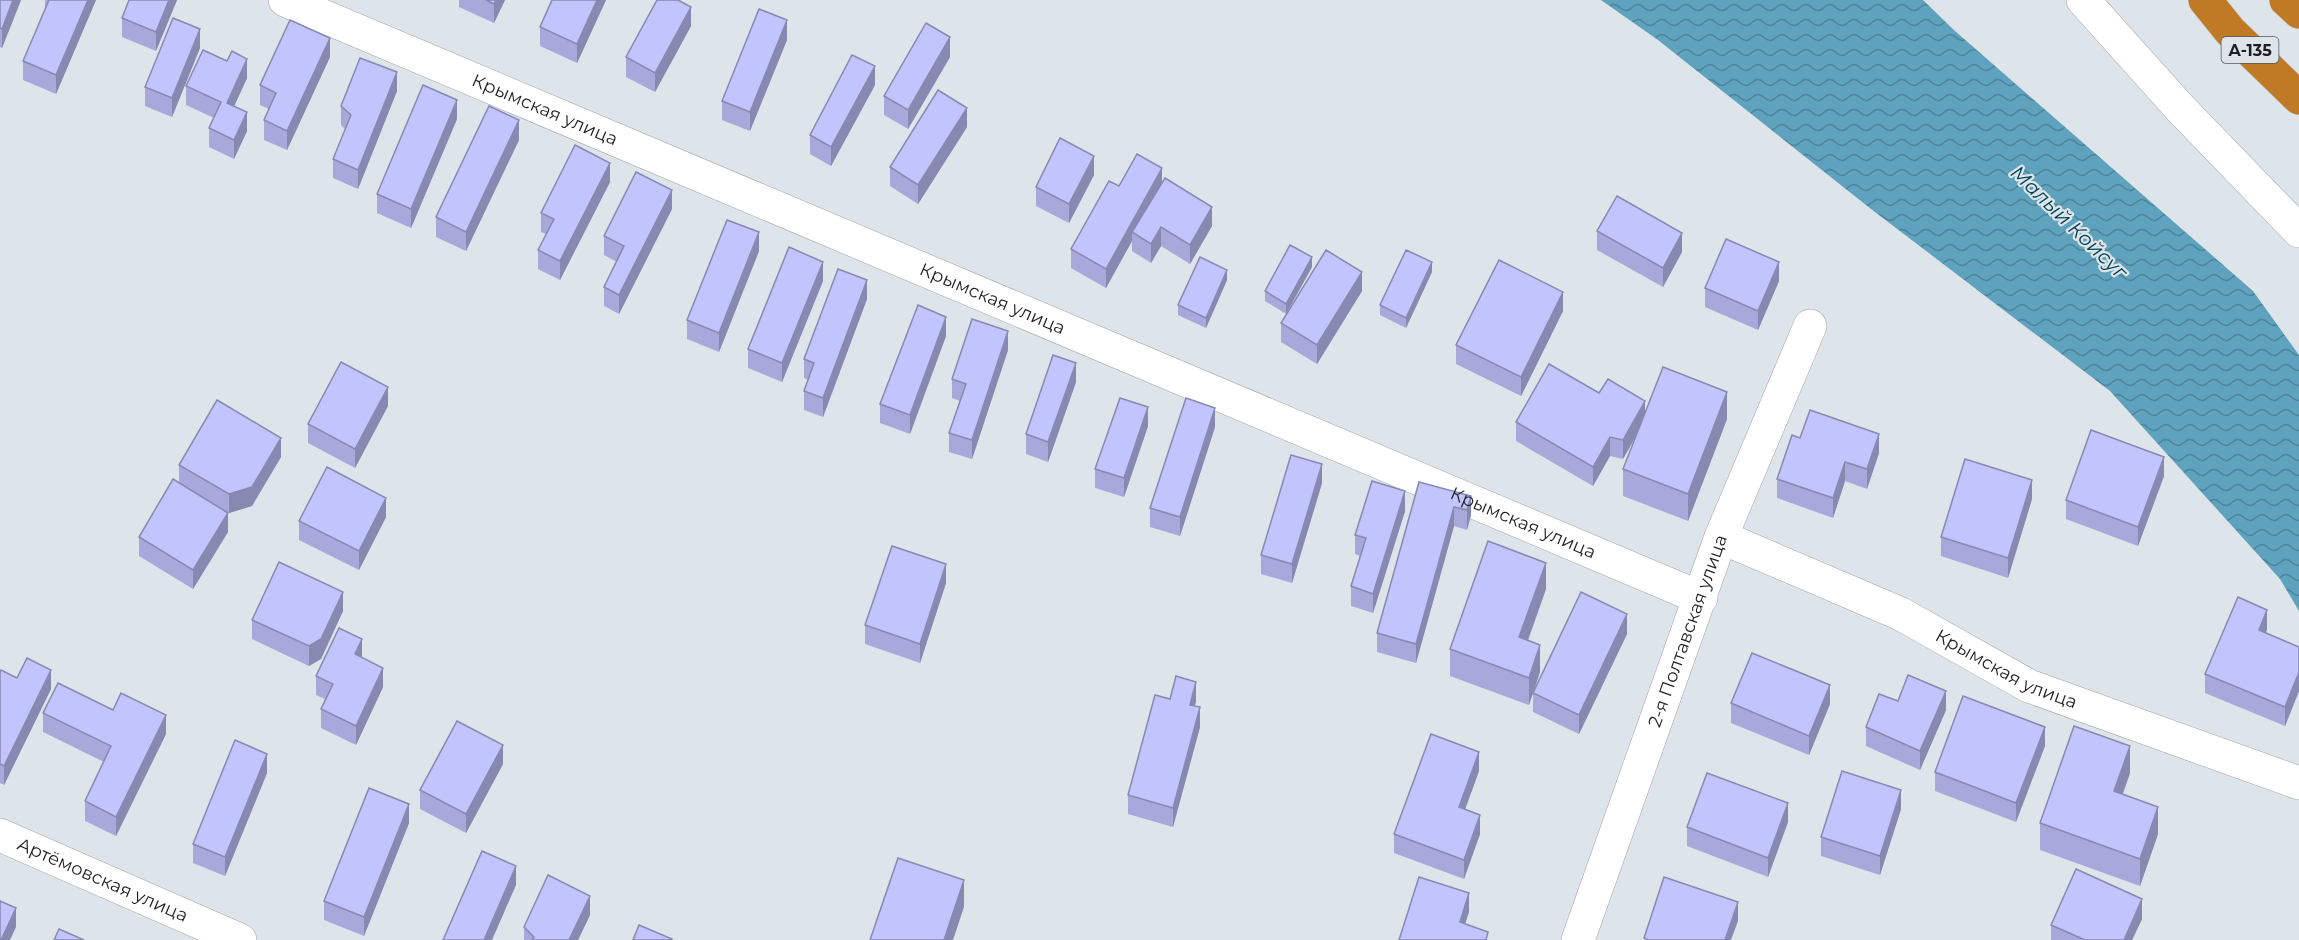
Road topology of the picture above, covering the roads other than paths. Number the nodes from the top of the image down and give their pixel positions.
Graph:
1 (285, 0) edge
2 (2083, 0) edge
3 (2205, 0) edge
4 (2286, 0) edge
5 (2299, 12) edge
6 (2299, 98) edge
7 (2299, 231) edge
8 (1810, 326) dead end
9 (1721, 537) junction
10 (1701, 598) junction
11 (2299, 783) edge
12 (0, 835) edge
13 (240, 940) edge
14 (1578, 940) edge

1 - 10 street, Крымская улица
2 - 7 street
3 - 6 highway, А-135
4 - 5 highway
8 - 9 street, 2-я Полтавская улица
9 - 10 street, 2-я Полтавская улица
9 - 11 street, Крымская улица
10 - 14 street, 2-я Полтавская улица
12 - 13 street, Артёмовская улица

